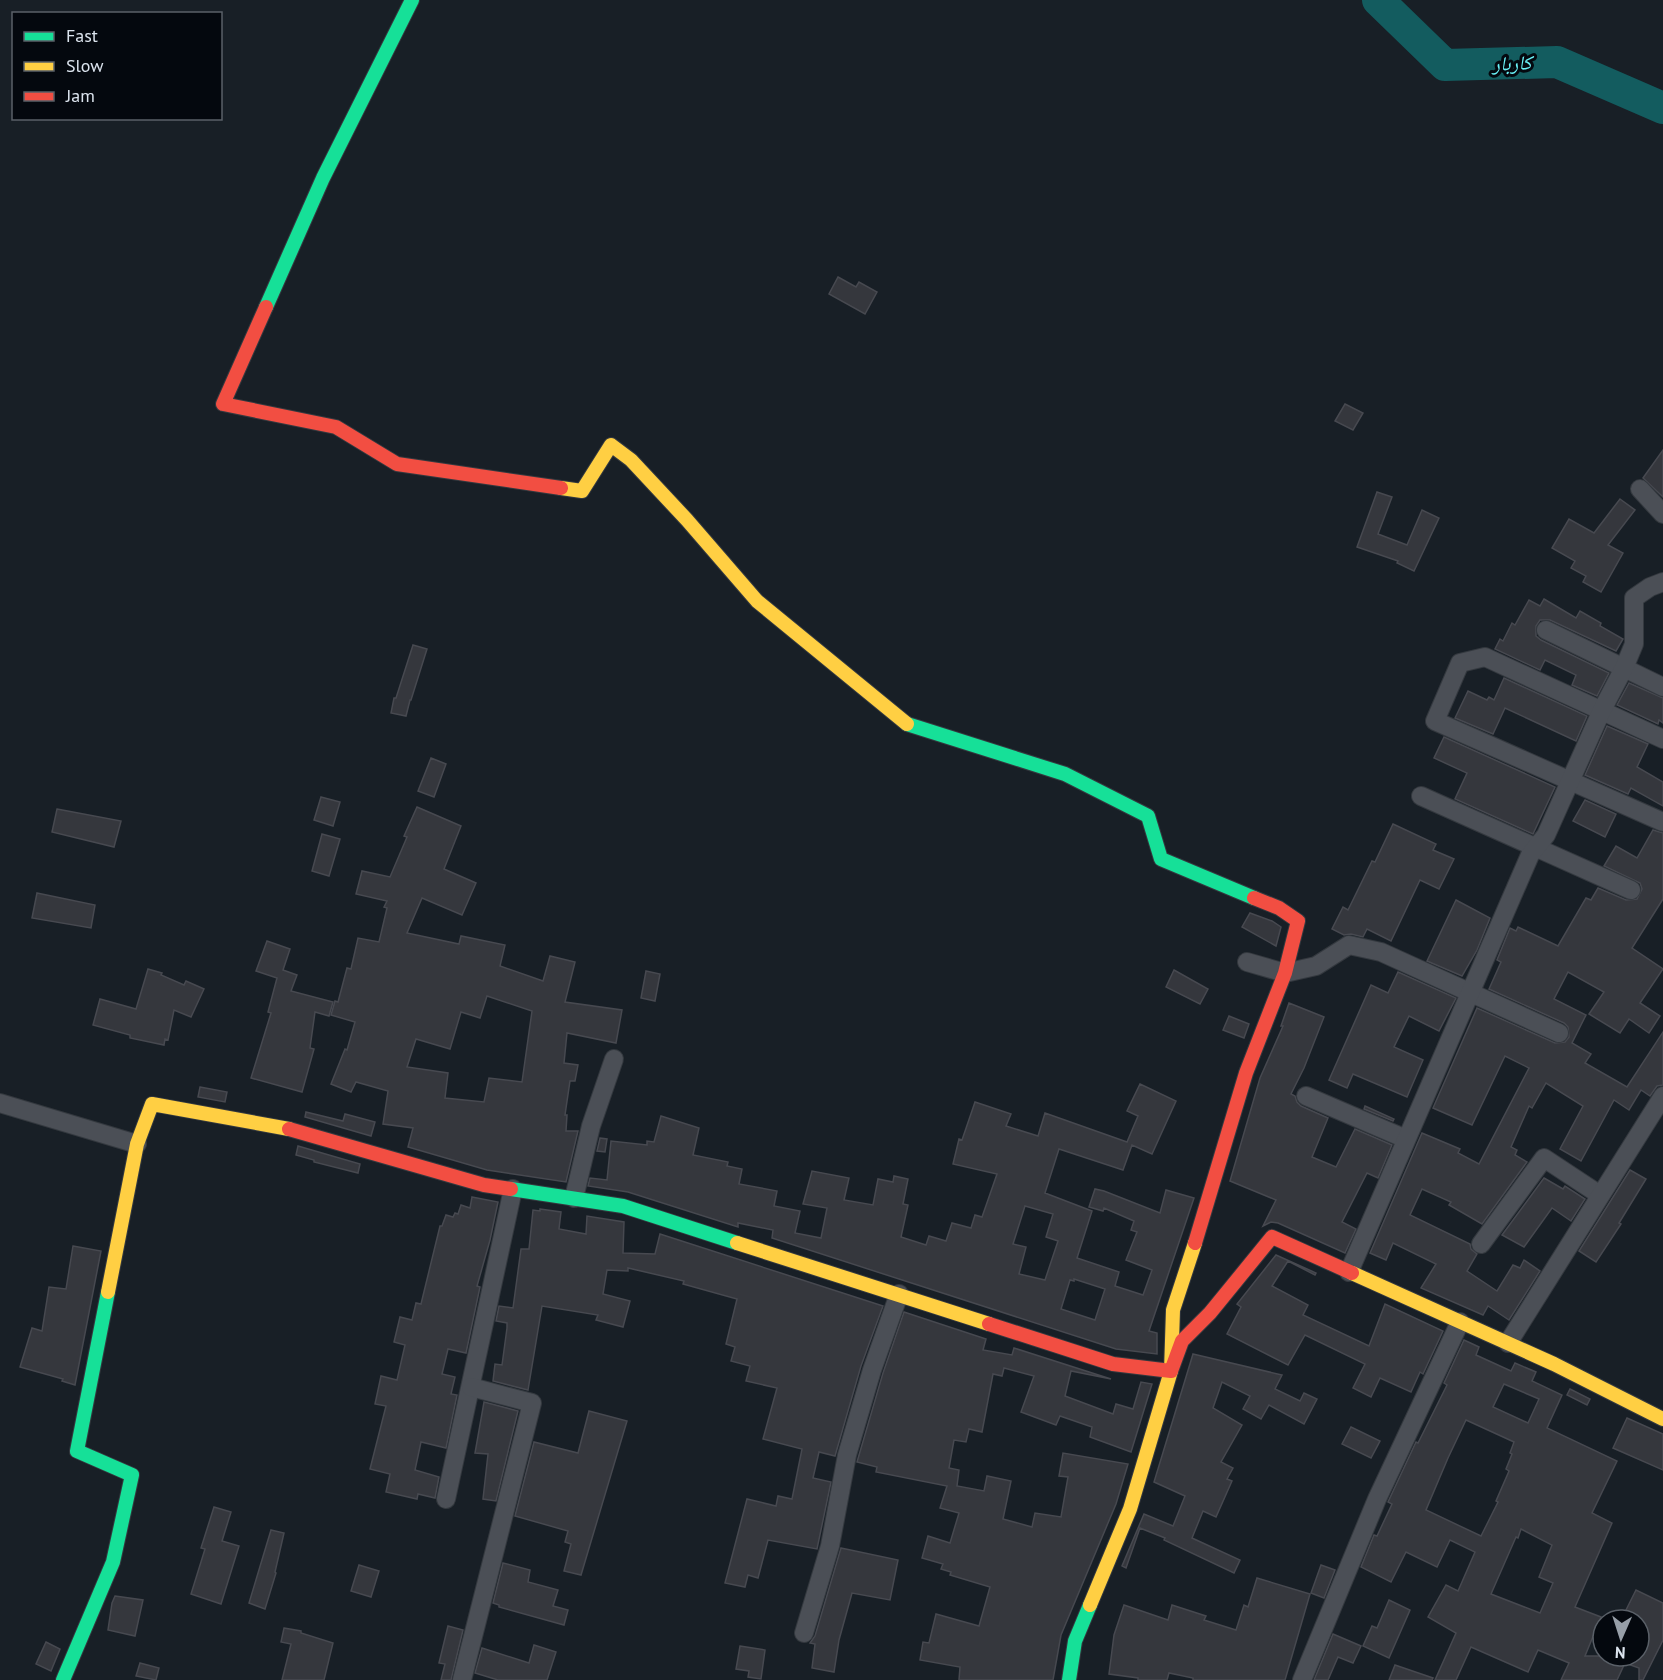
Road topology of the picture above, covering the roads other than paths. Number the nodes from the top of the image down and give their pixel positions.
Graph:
1 (412, 0) edge
2 (1640, 489) dead end
3 (1663, 514) edge
4 (1663, 582) edge
5 (1546, 630) dead end
6 (1624, 668) junction
7 (1663, 687) edge
8 (1602, 710) junction
9 (1663, 739) edge
10 (1572, 780) junction
11 (1421, 796) dead end
12 (1663, 822) edge
13 (1536, 847) junction
14 (1631, 890) dead end
15 (1247, 962) dead end
16 (1285, 973) junction
17 (1470, 992) junction
18 (1559, 1033) dead end
19 (614, 1059) dead end
20 (1306, 1096) dead end
21 (1663, 1096) edge
22 (0, 1103) edge
23 (1406, 1139) junction
24 (137, 1144) junction
25 (513, 1190) junction
26 (1600, 1195) junction
27 (574, 1198) junction
28 (1481, 1244) dead end
29 (1349, 1272) junction
30 (898, 1294) junction
31 (1460, 1322) junction
32 (1508, 1343) junction
33 (1171, 1371) junction
34 (471, 1387) junction
35 (1663, 1419) edge
36 (446, 1499) dead end
37 (804, 1633) dead end
38 (63, 1680) edge
39 (462, 1680) edge
40 (1069, 1680) edge
41 (1302, 1680) edge

1 - 16 street
2 - 3 street
4 - 6 street
5 - 6 street
6 - 7 street
6 - 8 street
8 - 9 street
8 - 10 street
8 - 10 street
10 - 12 street
10 - 13 street
11 - 13 street
13 - 14 street
13 - 17 street
15 - 16 street
16 - 17 street
16 - 33 street
17 - 18 street
17 - 23 street
19 - 27 street
20 - 23 street
21 - 26 street
22 - 24 street
23 - 29 street
24 - 25 street
24 - 38 street
25 - 27 street
25 - 34 street
26 - 28 street
26 - 32 street
27 - 30 street
29 - 31 street
29 - 33 street
30 - 33 street
30 - 37 street
31 - 32 street
31 - 41 street
32 - 35 street
33 - 40 street
34 - 36 street
34 - 39 street

